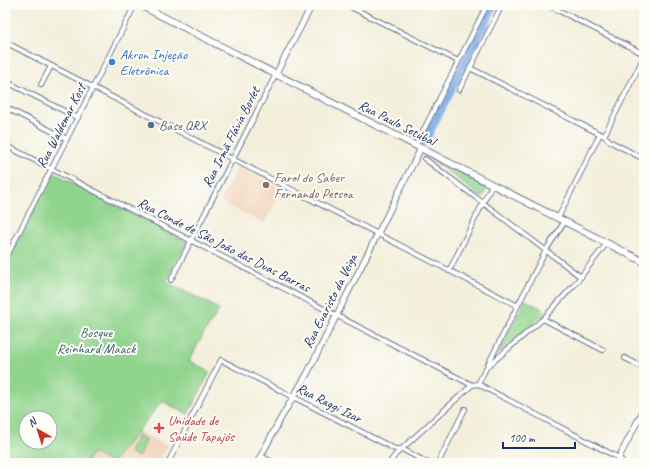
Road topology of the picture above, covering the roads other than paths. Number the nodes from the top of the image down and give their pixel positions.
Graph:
1 (135, 5) edge
2 (140, 5) edge
3 (312, 5) edge
4 (347, 5) edge
5 (487, 5) edge
6 (502, 5) edge
7 (548, 5) edge
8 (5, 42) edge
9 (644, 55) edge
10 (458, 62) junction
11 (51, 66) junction
12 (470, 68) junction
13 (276, 74) junction
14 (7, 82) dead end
15 (41, 85) dead end
16 (93, 87) junction
17 (459, 90) dead end
18 (5, 107) edge
19 (78, 118) junction
20 (602, 135) junction
21 (66, 139) junction
22 (5, 145) edge
23 (418, 147) junction
24 (233, 159) junction
25 (425, 159) dead end
26 (644, 159) edge
27 (52, 169) junction
28 (492, 185) junction
29 (483, 203) junction
30 (558, 218) junction
31 (565, 222) junction
32 (378, 234) junction
33 (191, 240) junction
34 (608, 243) junction
35 (546, 250) junction
36 (7, 251) edge
37 (5, 256) edge
38 (644, 262) edge
39 (450, 271) junction
40 (581, 277) junction
41 (171, 280) dead end
42 (518, 306) junction
43 (336, 315) junction
44 (543, 319) junction
45 (603, 350) dead end
46 (626, 358) dead end
47 (487, 367) junction
48 (644, 368) edge
49 (478, 384) junction
50 (472, 385) junction
51 (293, 397) junction
52 (465, 409) dead end
53 (644, 409) edge
54 (402, 449) junction
55 (261, 456) junction
56 (618, 461) edge
57 (168, 463) edge
58 (257, 463) edge
59 (274, 463) edge
60 (389, 463) edge
61 (428, 463) edge
62 (438, 463) edge
63 (624, 463) edge

1 - 16 street, Rua Waldemar Kost
2 - 13 main road, Rua Paulo Setúbal
3 - 13 street, Rua Irmã Flávia Borlet
4 - 10 street
5 - 10 street, Rua Evaristo da Veiga
6 - 12 street
7 - 9 street
8 - 11 street
9 - 20 street
10 - 23 street, Rua Evaristo da Veiga
11 - 15 street
11 - 16 street
12 - 17 street
12 - 20 street
13 - 23 main road, Rua Paulo Setúbal
13 - 24 street, Rua Irmã Flávia Borlet
14 - 19 street
16 - 19 street, Rua Waldemar Kost
16 - 24 street
18 - 21 street
19 - 21 street, Rua Waldemar Kost
20 - 26 street
20 - 30 street
21 - 27 street, Rua Waldemar Kost
22 - 27 street, Rua Conde de São João das Duas Barras
23 - 28 main road, Rua Paulo Setúbal
23 - 32 street, Rua Evaristo da Veiga
24 - 32 street
24 - 33 street, Rua Irmã Flávia Borlet
25 - 29 street
27 - 33 street, Rua Conde de São João das Duas Barras
27 - 36 street, Rua Waldemar Kost
28 - 29 street
28 - 30 main road, Rua Paulo Setúbal
29 - 35 street
29 - 39 street
30 - 31 main road, Rua Paulo Setúbal
31 - 34 main road, Rua Paulo Setúbal
31 - 35 street
32 - 39 street
32 - 43 street, Rua Evaristo da Veiga
33 - 41 street, Rua Irmã Flávia Borlet
33 - 43 street, Rua Conde de São João das Duas Barras
34 - 38 main road, Rua Paulo Setúbal
34 - 40 street
35 - 40 street
35 - 42 street
36 - 37 street, Rua Waldemar Kost
39 - 42 street
40 - 44 street
42 - 47 street
43 - 50 street, Rua Conde de São João das Duas Barras
43 - 51 street, Rua Evaristo da Veiga
44 - 45 street
44 - 47 street
46 - 48 street
47 - 49 street
49 - 50 street
49 - 56 street
50 - 54 street
51 - 54 street, Rua Raggi Izar
51 - 55 street, Rua Evaristo da Veiga
51 - 57 street, Rua Raggi Izar
52 - 62 street
53 - 56 street
54 - 60 street
54 - 61 street, Rua Raggi Izar
55 - 58 street, Rua Evaristo da Veiga
55 - 59 street
56 - 63 street

